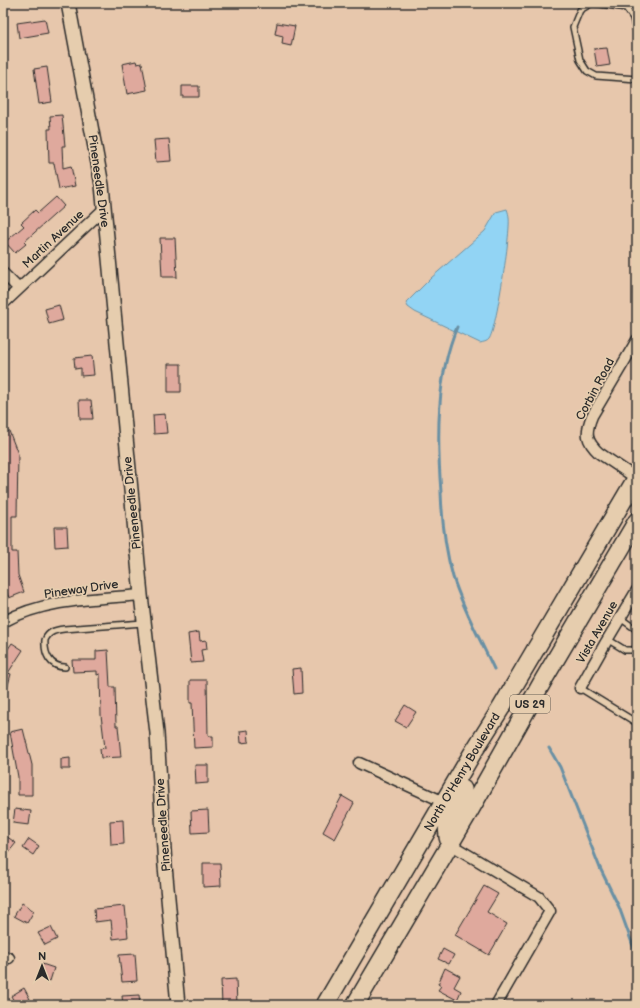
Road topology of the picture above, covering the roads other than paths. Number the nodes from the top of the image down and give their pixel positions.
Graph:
1 (68, 3) edge
2 (593, 3) edge
3 (637, 36) edge
4 (637, 79) edge
5 (104, 209) junction
6 (3, 273) edge
7 (19, 289) junction
8 (3, 304) edge
9 (637, 340) edge
10 (637, 478) edge
11 (637, 499) edge
12 (637, 521) edge
13 (637, 590) edge
14 (141, 595) junction
15 (620, 618) junction
16 (3, 622) edge
17 (144, 623) junction
18 (637, 630) edge
19 (570, 636) junction
20 (607, 640) junction
21 (637, 645) edge
22 (65, 667) dead end
23 (580, 688) joint
24 (501, 708) junction
25 (637, 723) edge
26 (359, 763) dead end
27 (444, 802) junction
28 (450, 844) junction
29 (178, 1005) edge
30 (325, 1005) edge
31 (355, 1005) edge
32 (496, 1005) edge

1 - 5 street, Pineneedle Drive
2 - 3 lane
2 - 4 lane
5 - 7 street, Martin Avenue
5 - 14 street, Pineneedle Drive
6 - 7 street
7 - 8 street, Martin Avenue
9 - 10 street, Corbin Road
10 - 24 highway, North O'Henry Boulevard / US 29
11 - 19 highway
12 - 19 highway, North O'Henry Boulevard / US 29
13 - 15 street, Vista Avenue
14 - 16 street, Pineway Drive
14 - 17 street, Pineneedle Drive
15 - 18 lane
15 - 20 street, Vista Avenue
17 - 22 lane
17 - 29 street, Pineneedle Drive
19 - 28 highway, North O'Henry Boulevard / US 29
20 - 21 lane
20 - 23 street, Vista Avenue
23 - 25 lane
24 - 27 highway, North O'Henry Boulevard / US 29
24 - 28 highway
26 - 27 street
27 - 30 highway, North O'Henry Boulevard / US 29
28 - 31 highway, North O'Henry Boulevard / US 29
28 - 32 street

